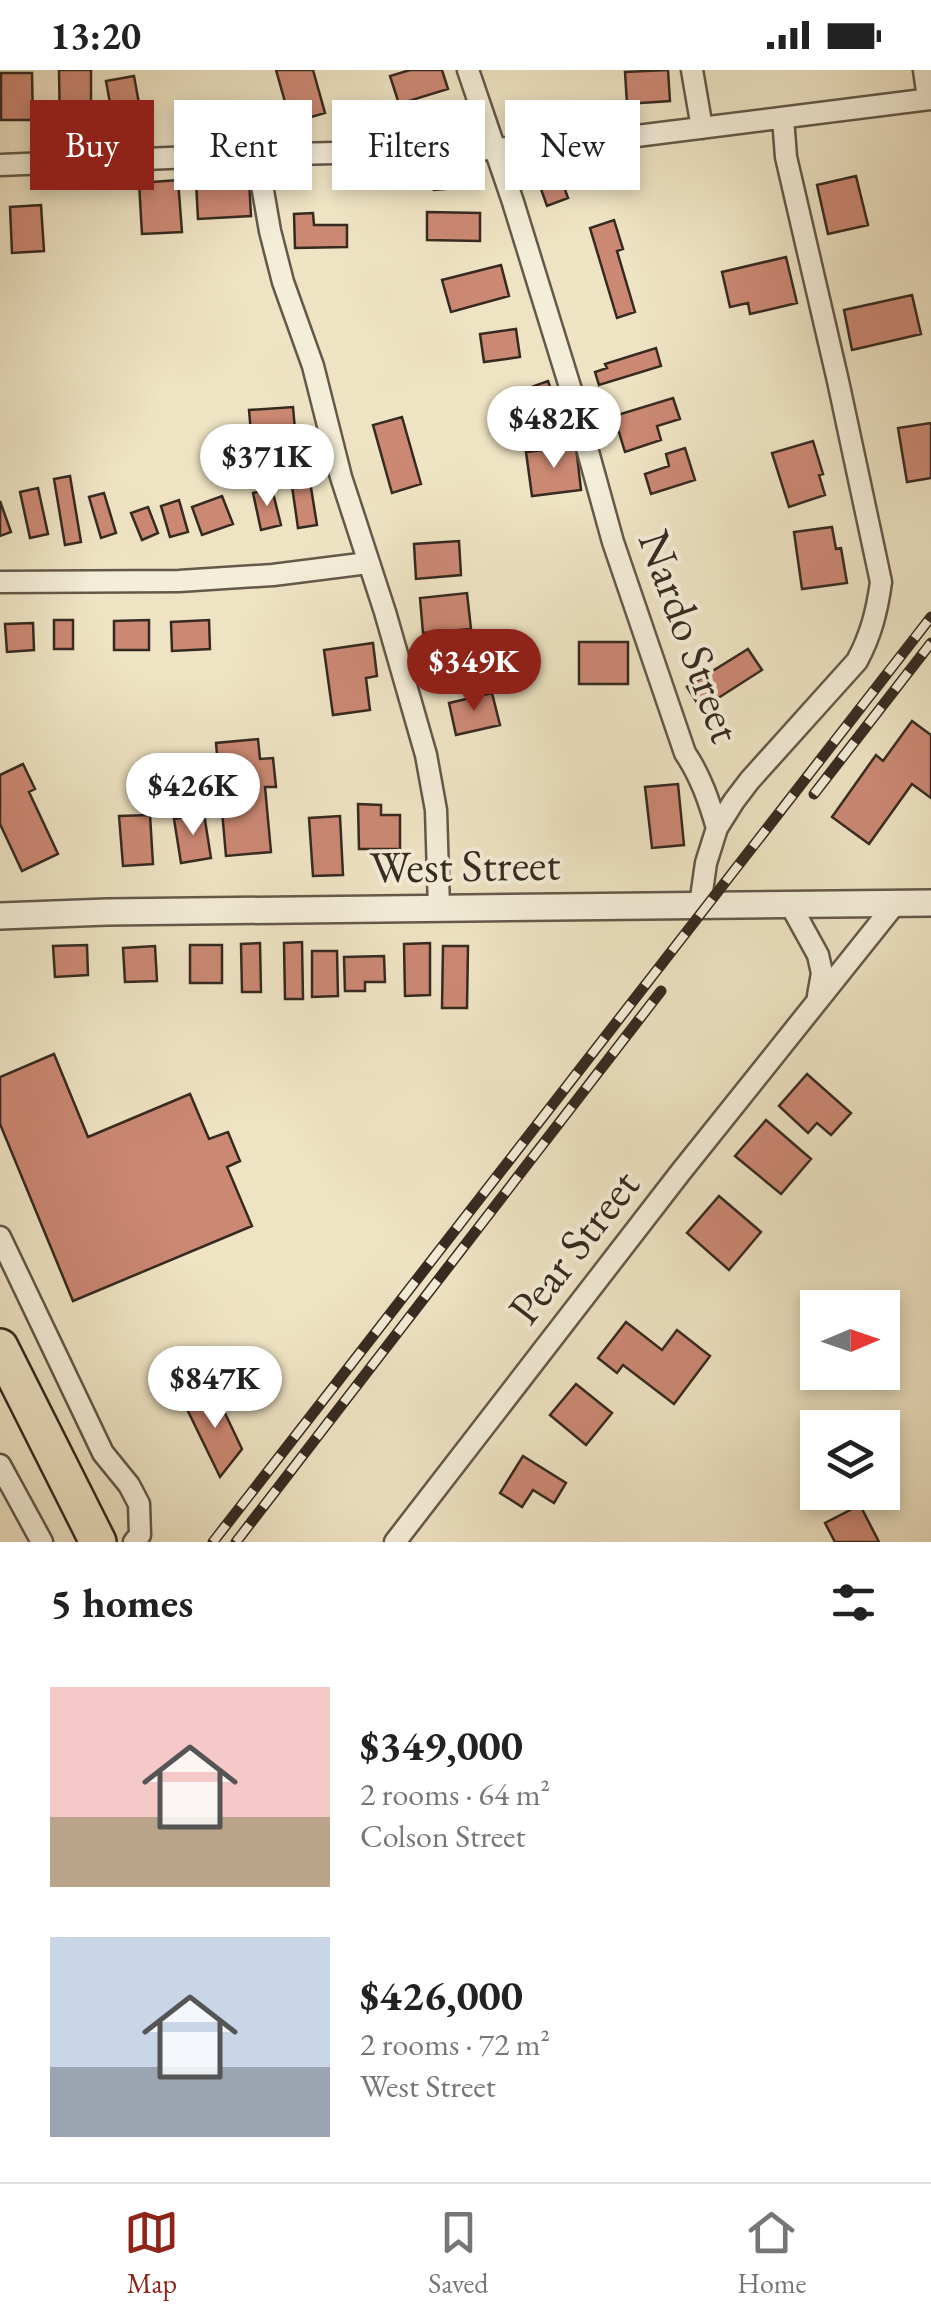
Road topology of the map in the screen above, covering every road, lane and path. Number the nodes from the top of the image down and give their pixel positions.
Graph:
1 (468, 70) edge
2 (692, 70) edge
3 (924, 70) edge
4 (930, 99) edge
5 (783, 118) junction
6 (702, 128) junction
7 (494, 150) junction
8 (312, 155) edge
9 (174, 159) edge
10 (0, 166) edge
11 (263, 190) edge
12 (368, 564) junction
13 (0, 582) edge
14 (717, 828) junction
15 (931, 902) edge
16 (700, 904) junction
17 (895, 904) junction
18 (791, 906) junction
19 (439, 908) junction
20 (0, 916) edge
21 (818, 1000) junction
22 (0, 1237) edge
23 (0, 1347) edge
24 (0, 1465) edge
25 (42, 1542) edge
26 (98, 1542) edge
27 (134, 1542) edge
28 (395, 1542) edge

1 - 7 street, Nardo Street
2 - 6 street
3 - 4 street
4 - 5 street
5 - 6 street
5 - 14 street
6 - 7 street
7 - 8 street
7 - 14 street, Nardo Street
9 - 10 street
11 - 12 street
12 - 13 street
12 - 19 street
14 - 16 street
15 - 17 street, West Street
16 - 18 street, West Street
16 - 19 street, West Street
17 - 18 street, West Street
17 - 21 street, Pear Street
18 - 21 street
19 - 20 street, West Street
21 - 28 street, Pear Street
22 - 27 street
23 - 26 highway
24 - 25 street

